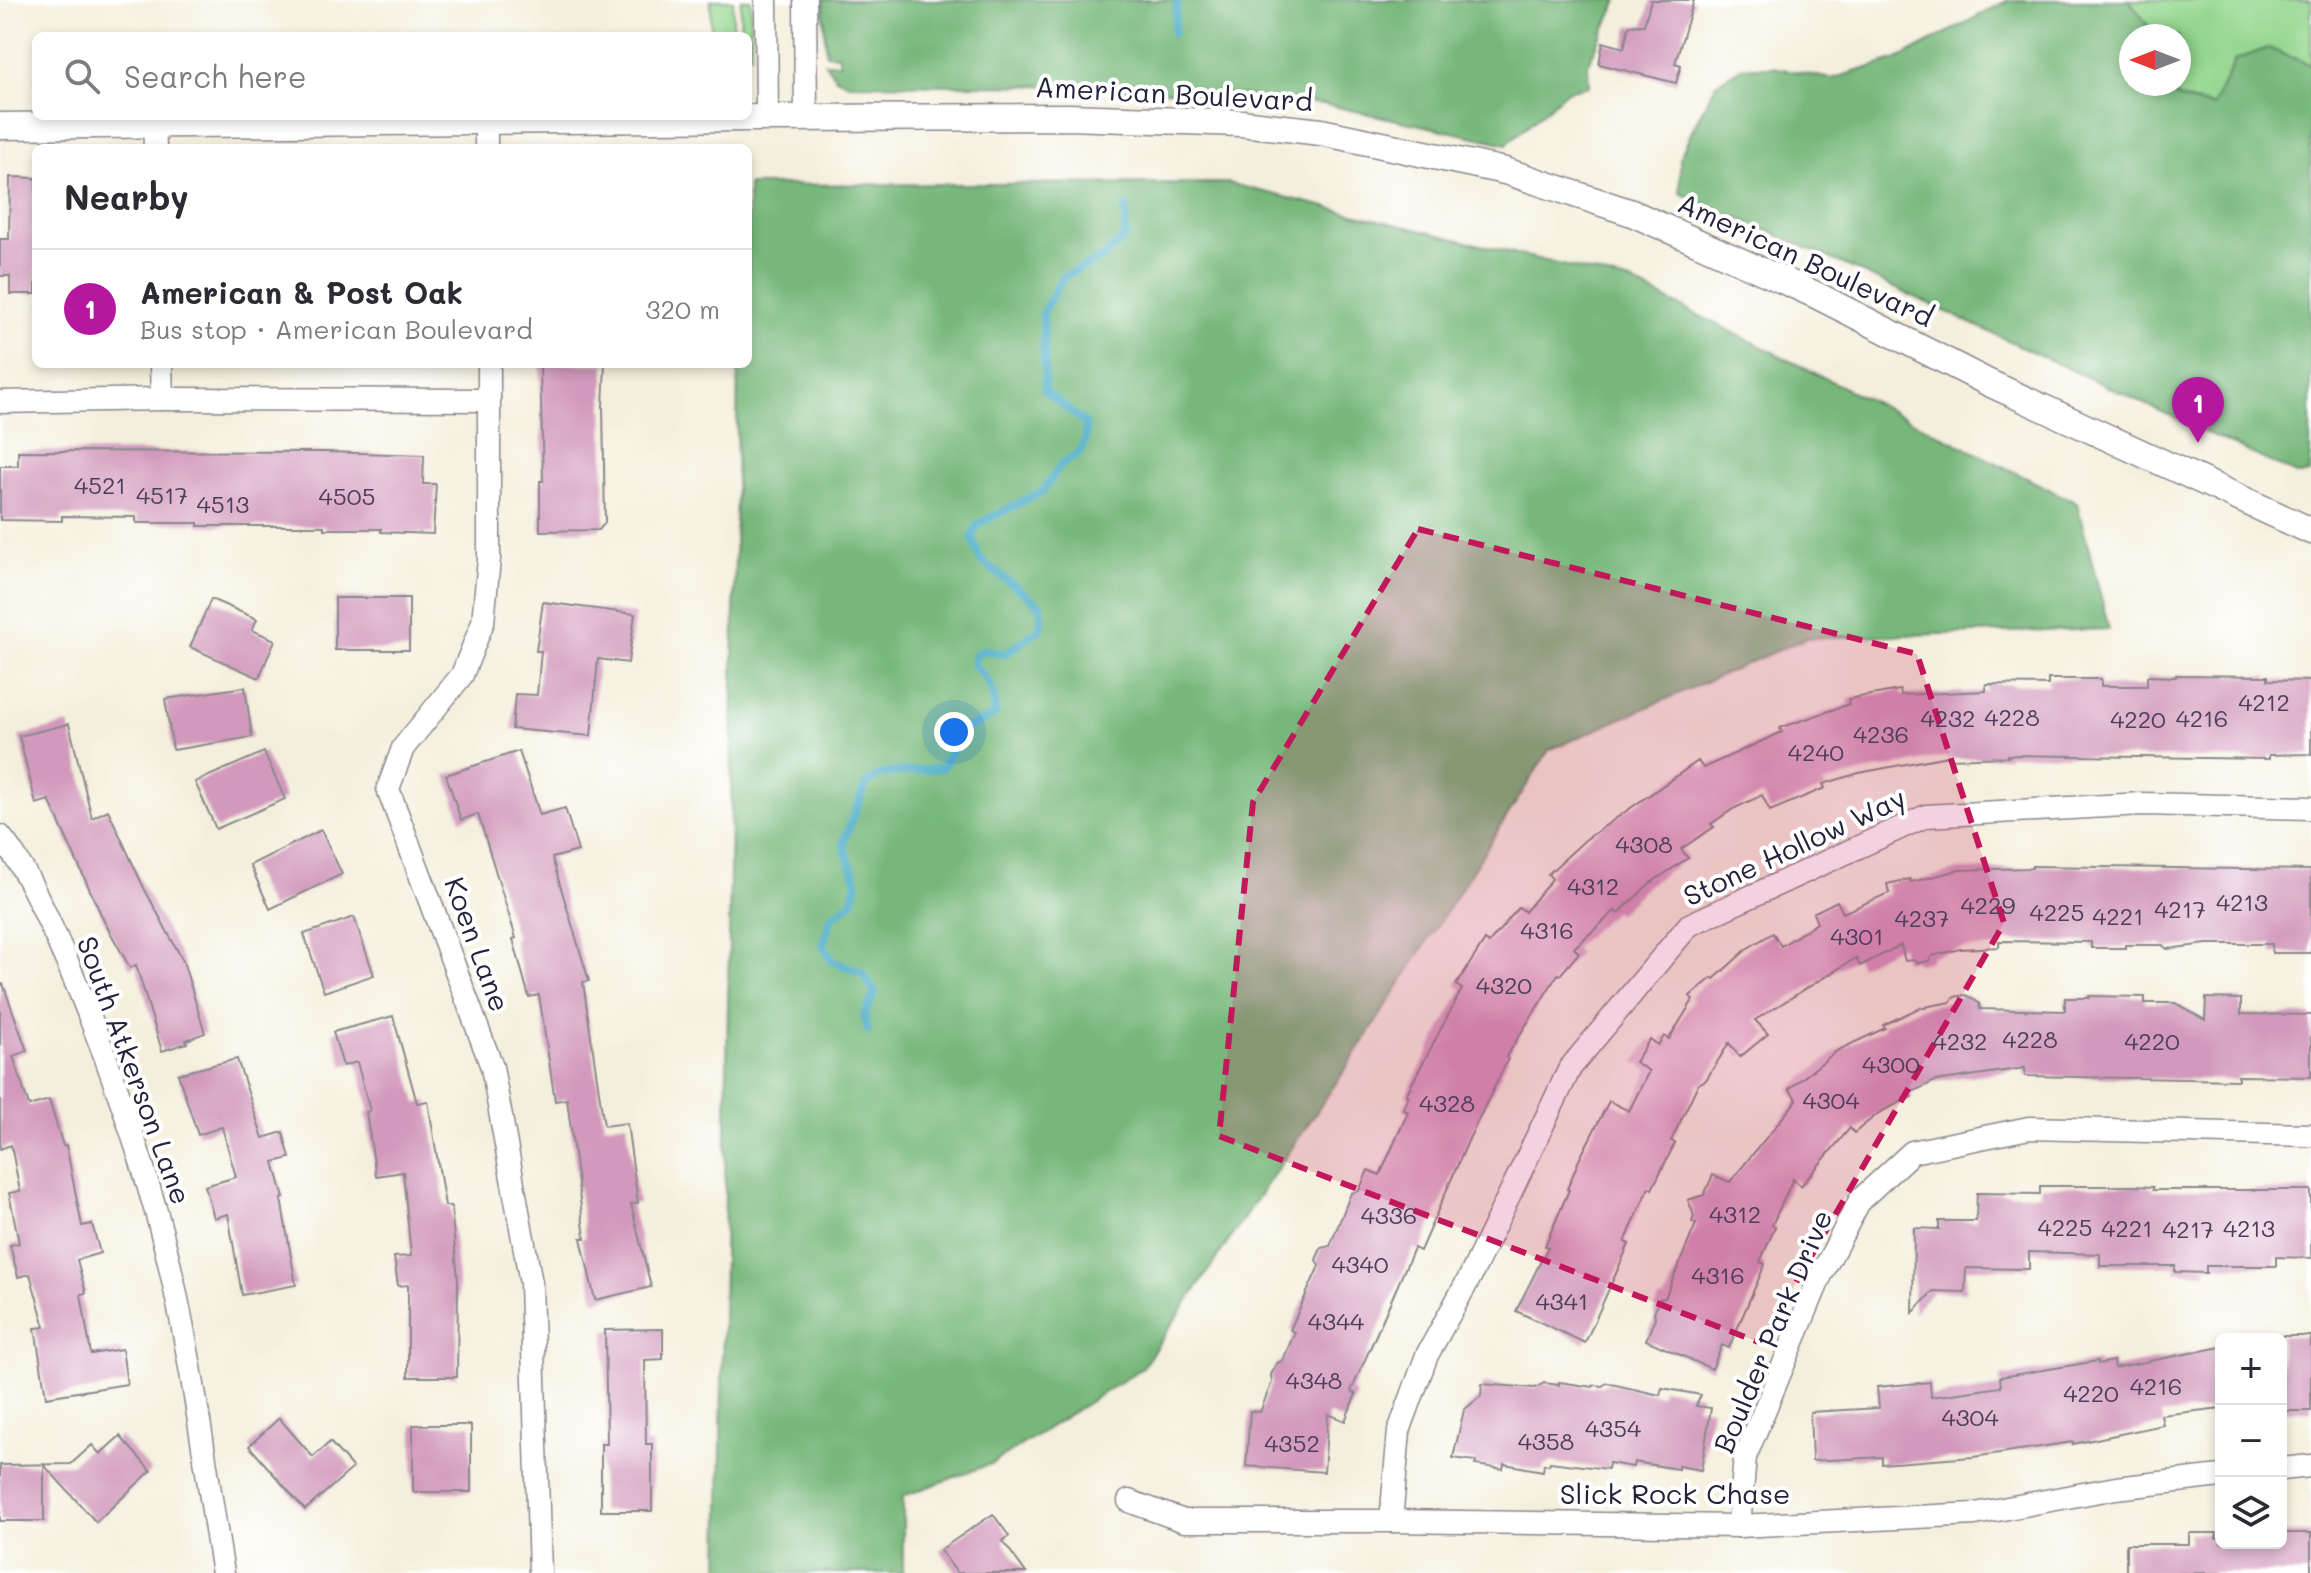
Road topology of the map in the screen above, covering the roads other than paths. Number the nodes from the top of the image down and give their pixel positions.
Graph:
1 (766, 0) edge
2 (805, 0) edge
3 (752, 118) edge
4 (767, 118) junction
5 (806, 118) junction
6 (486, 120) joint
7 (0, 126) edge
8 (154, 135) edge
9 (486, 144) edge
10 (161, 368) edge
11 (489, 368) edge
12 (162, 399) junction
13 (489, 400) junction
14 (0, 402) edge
15 (2311, 531) edge
16 (2311, 808) edge
17 (0, 836) edge
18 (2311, 1135) edge
19 (2311, 1466) edge
20 (2287, 1468) edge
21 (2215, 1477) edge
22 (1129, 1501) dead end
23 (1391, 1521) junction
24 (1739, 1526) junction
25 (223, 1573) edge
26 (540, 1573) edge

1 - 4 street
2 - 5 street
3 - 4 street, American Boulevard
4 - 5 street, American Boulevard
5 - 15 street, American Boulevard
6 - 8 street, American Boulevard
6 - 9 street
7 - 8 street, American Boulevard
10 - 12 street
11 - 13 street, Koen Lane
12 - 13 street
12 - 14 street
13 - 26 street, Koen Lane
16 - 23 street, Stone Hollow Way
17 - 25 street, South Atkerson Lane
18 - 24 street, Boulder Park Drive
19 - 20 street
21 - 24 street, Slick Rock Chase
22 - 23 street, Slick Rock Chase
23 - 24 street, Slick Rock Chase

